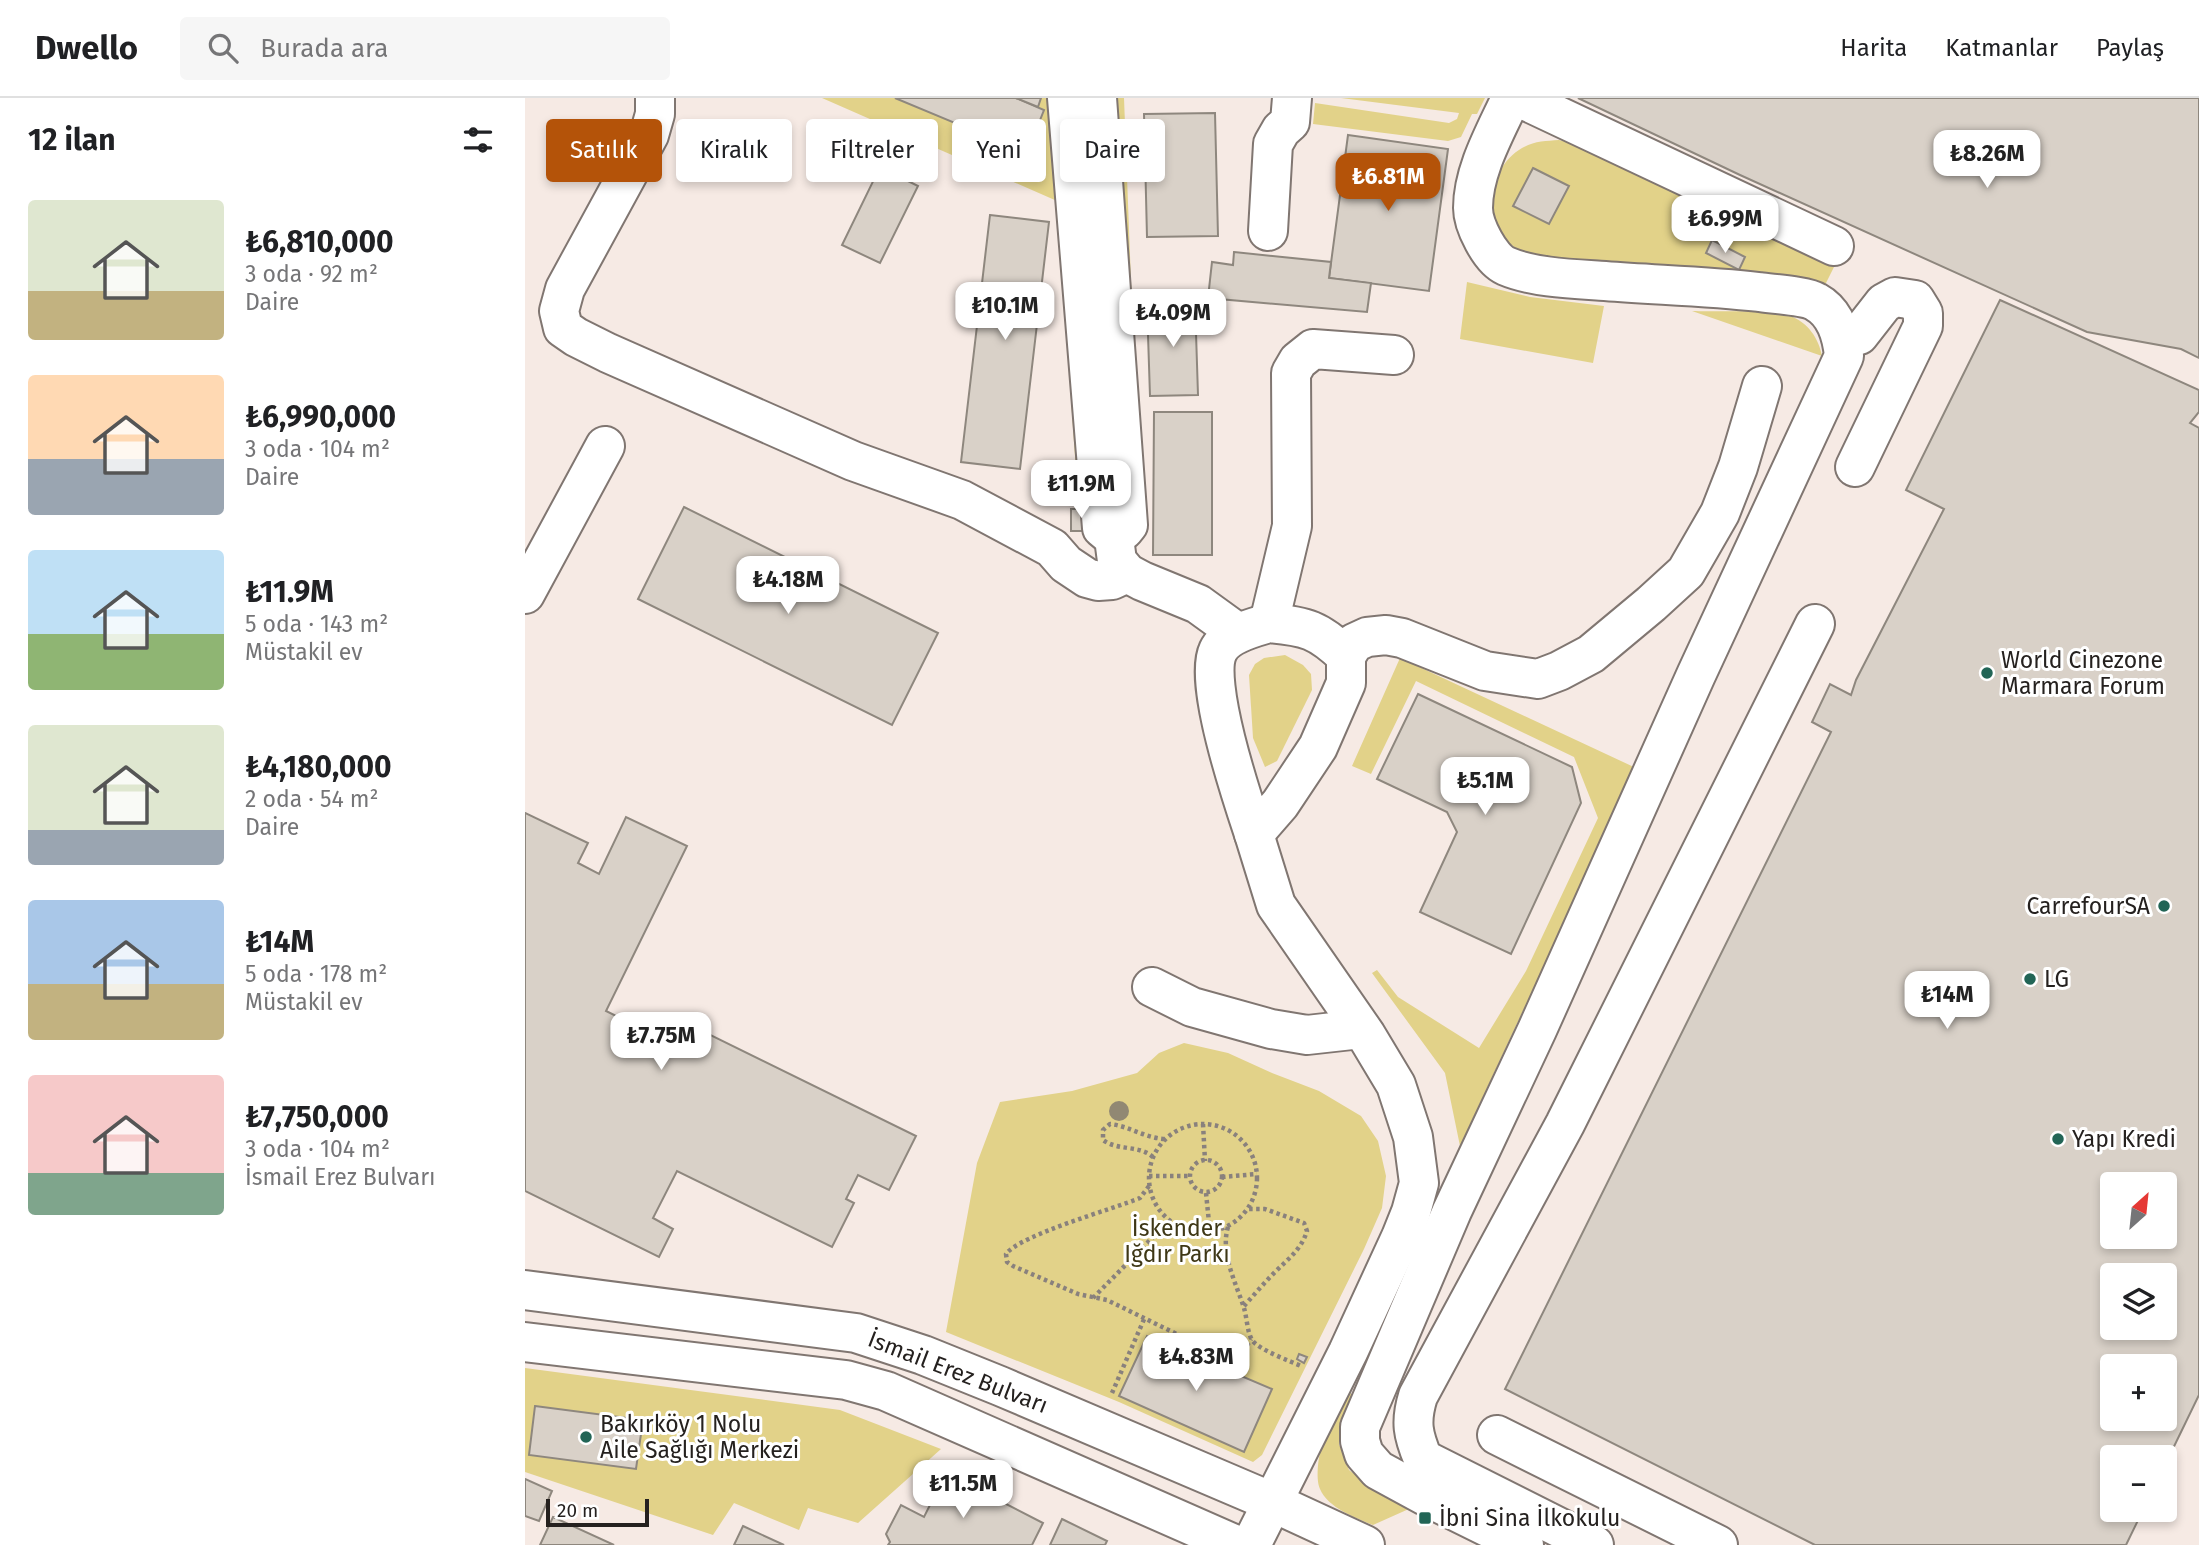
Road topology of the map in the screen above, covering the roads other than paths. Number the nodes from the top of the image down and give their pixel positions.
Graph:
1 (655, 98) edge
2 (1067, 98) edge
3 (1097, 98) edge
4 (1292, 98) edge
5 (1511, 98) edge
6 (1520, 98) edge
7 (1268, 231) dead end
8 (1834, 246) dead end
9 (1842, 339) junction
10 (1394, 355) dead end
11 (1762, 386) dead end
12 (605, 446) dead end
13 (1855, 467) dead end
14 (1121, 556) junction
15 (525, 594) edge
16 (1815, 624) dead end
17 (1253, 628) junction
18 (1346, 656) junction
19 (1254, 834) junction
20 (1152, 987) dead end
21 (1361, 1028) junction
22 (1419, 1243) junction
23 (525, 1290) edge
24 (525, 1342) edge
25 (1497, 1436) dead end
26 (1272, 1502) junction
27 (1236, 1545) edge
28 (1251, 1545) edge
29 (1365, 1545) edge
30 (1524, 1545) edge
31 (1594, 1545) edge
32 (1718, 1545) edge

1 - 14 street
2 - 14 street
3 - 14 street
4 - 7 street
5 - 9 street
6 - 8 street
9 - 13 street
9 - 22 street
10 - 17 street
11 - 18 street
12 - 15 street
14 - 17 street
16 - 31 street
17 - 18 street
17 - 19 street
18 - 19 street
19 - 21 street
20 - 21 street
21 - 22 street
22 - 26 street
22 - 30 street
23 - 26 street, İsmail Erez Bulvarı
24 - 27 street, İsmail Erez Bulvarı
25 - 32 street
26 - 28 street
26 - 29 street, İsmail Erez Bulvarı

